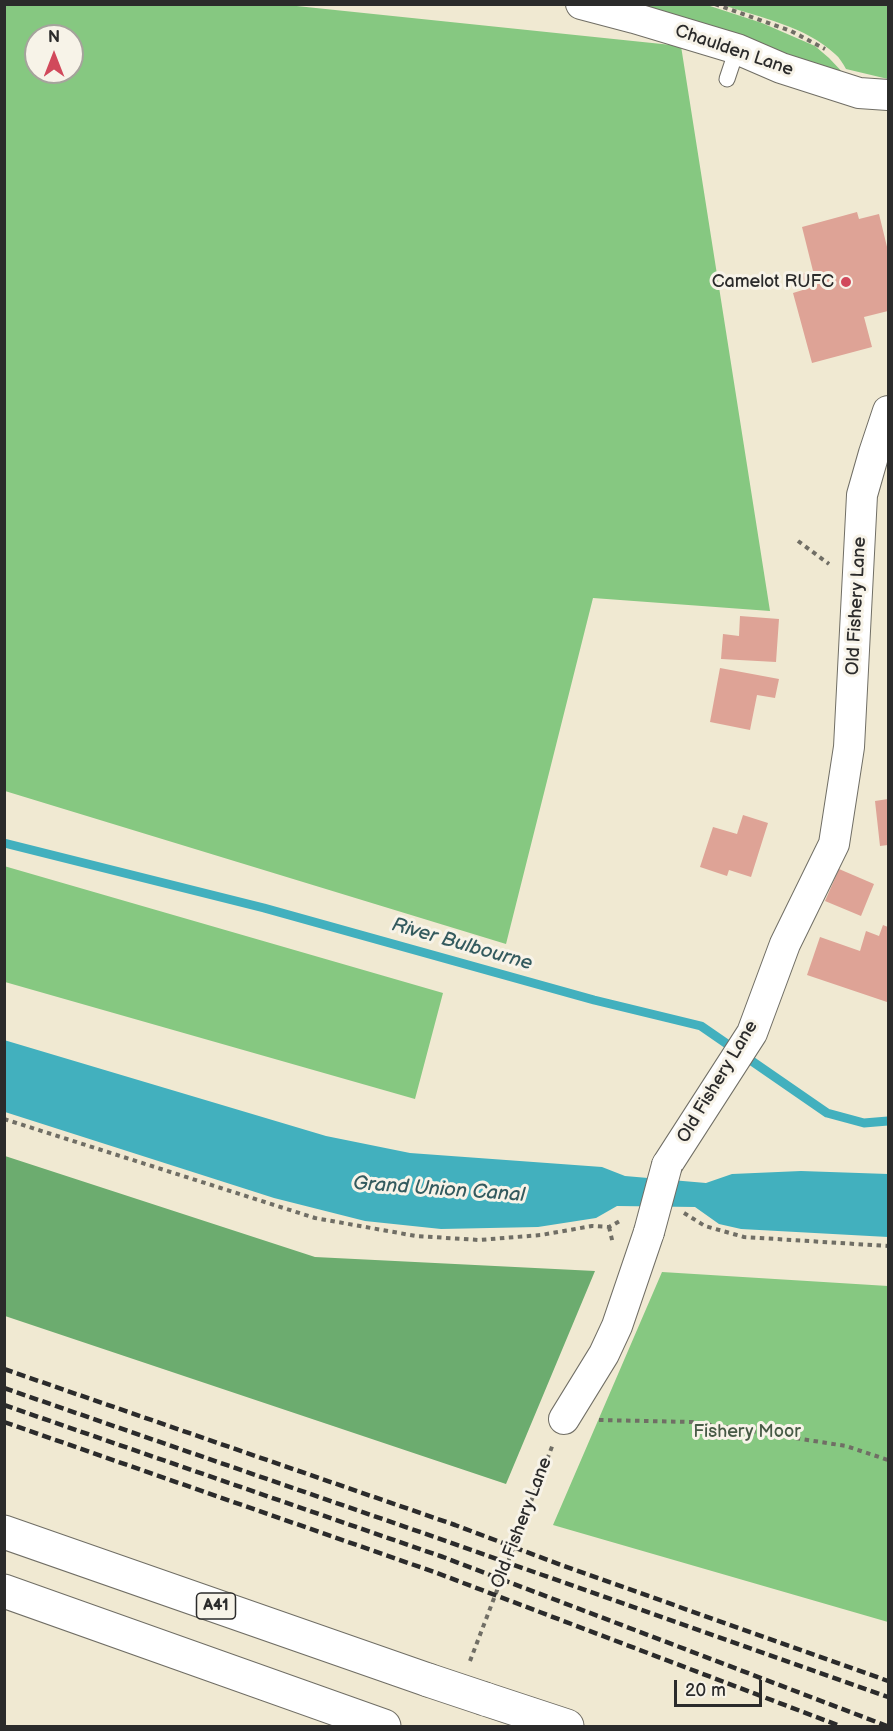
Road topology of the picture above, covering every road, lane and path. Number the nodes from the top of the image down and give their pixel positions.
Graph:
1 (580, 4) edge
2 (737, 49) junction
3 (727, 79) dead end
4 (888, 95) edge
5 (888, 411) edge
6 (4, 1119) edge
7 (678, 1209) dead end
8 (638, 1224) junction
9 (888, 1246) edge
10 (564, 1419) junction
11 (888, 1460) edge
12 (4, 1532) edge
13 (4, 1591) edge
14 (466, 1671) dead end
15 (384, 1726) edge
16 (567, 1726) edge

1 - 2 street, Chaulden Lane
2 - 3 lane
2 - 4 street, Chaulden Lane
5 - 8 street, Old Fishery Lane, bridge
6 - 8 path
7 - 9 path
8 - 10 street, Old Fishery Lane
10 - 11 path
10 - 14 path, Old Fishery Lane
12 - 16 highway, A41, bridge
13 - 15 highway

